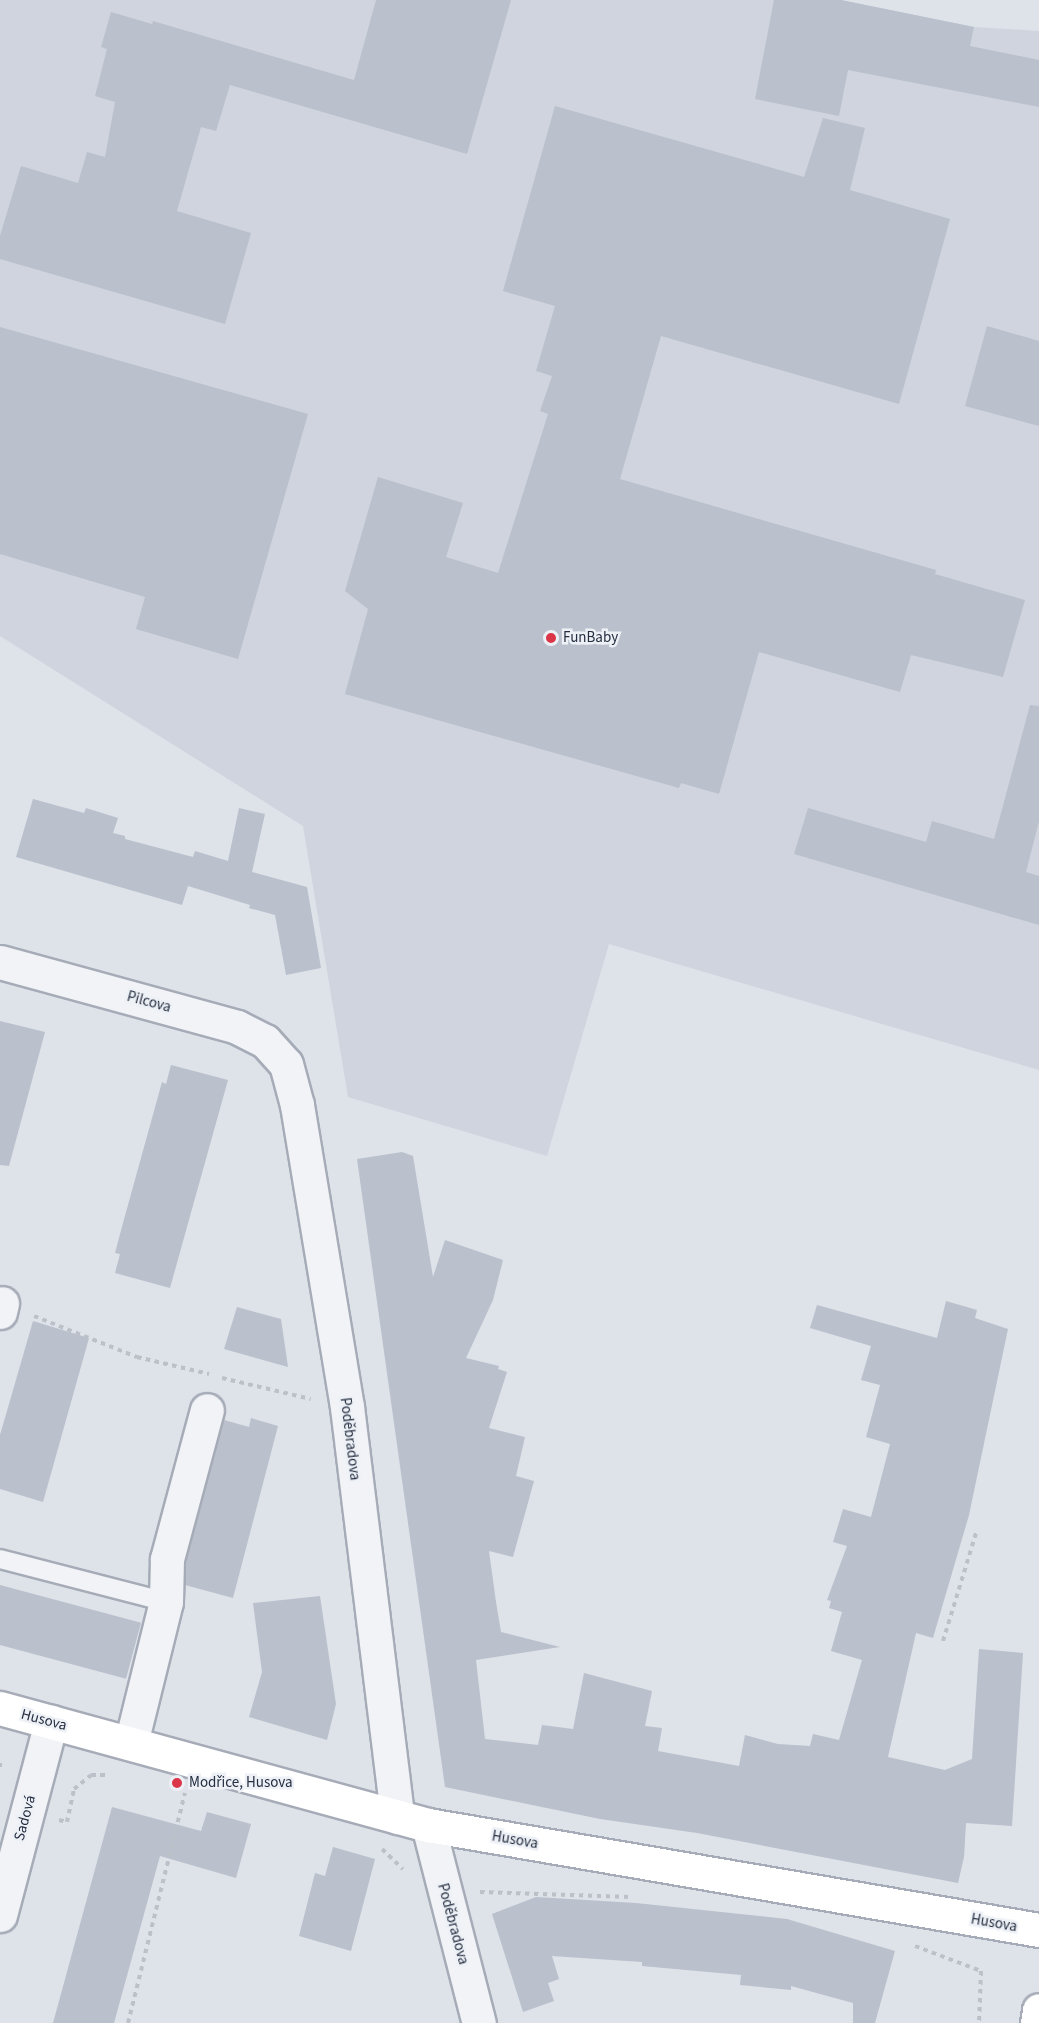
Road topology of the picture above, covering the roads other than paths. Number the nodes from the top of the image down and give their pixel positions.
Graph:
1 (0, 962) edge
2 (286, 1064) joint
3 (207, 1410) dead end
4 (0, 1559) edge
5 (166, 1602) junction
6 (0, 1708) edge
7 (51, 1722) junction
8 (131, 1743) junction
9 (397, 1817) junction
10 (428, 1825) junction
11 (0, 1915) edge
12 (1039, 1930) edge
13 (1039, 2010) edge
14 (479, 2023) edge
15 (1036, 2023) edge

1 - 2 street, Pilcova
2 - 9 street, Poděbradova
3 - 5 street
4 - 5 lane
5 - 8 street
6 - 7 street, Husova
7 - 8 street, Husova
7 - 11 street, Sadová
8 - 9 street, Husova
9 - 10 street, Husova
10 - 12 street, Husova
10 - 14 street, Poděbradova
13 - 15 street

